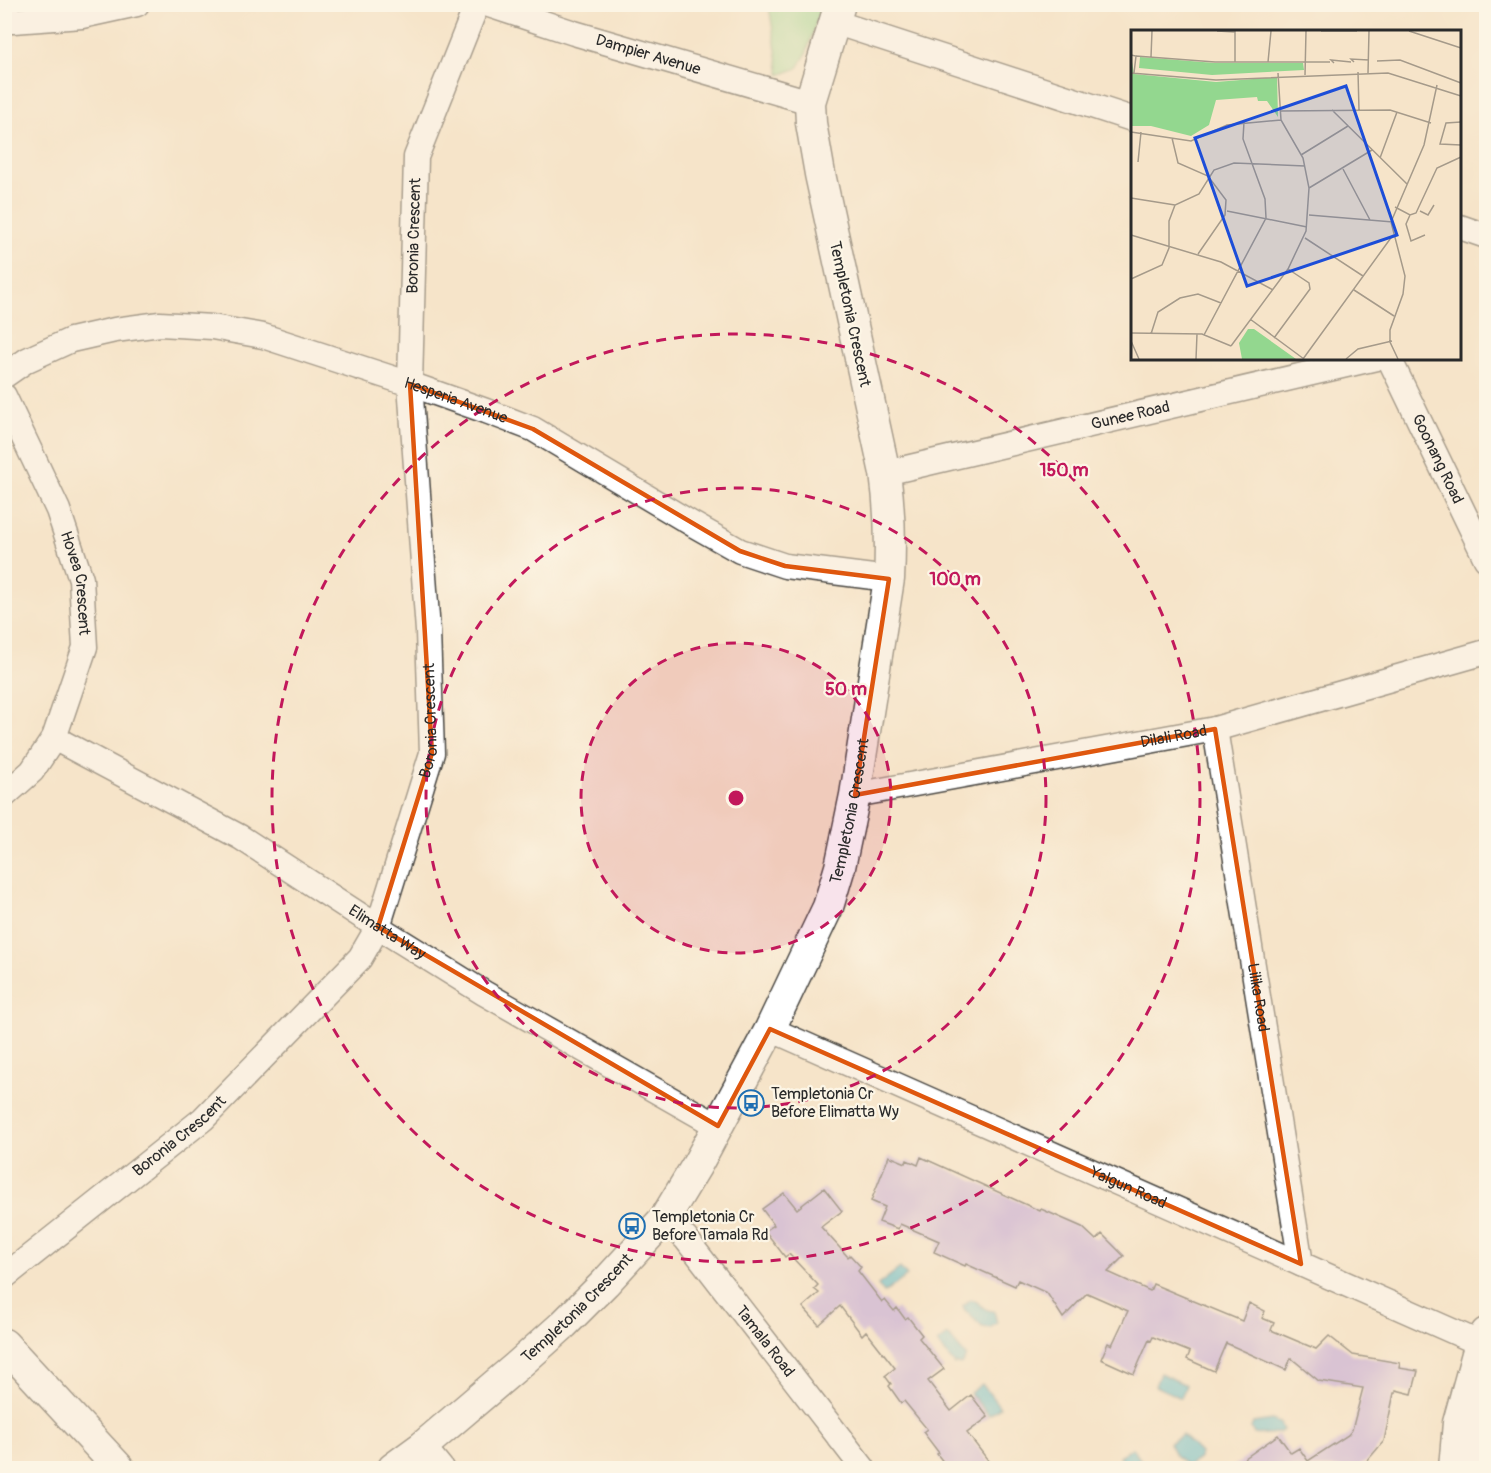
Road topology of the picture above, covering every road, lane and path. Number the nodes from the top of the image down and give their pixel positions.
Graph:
1 (137, 4) edge
2 (477, 4) edge
3 (486, 4) edge
4 (837, 13) edge
5 (4, 21) edge
6 (810, 102) junction
7 (1131, 119) edge
8 (1461, 227) edge
9 (1486, 236) edge
10 (1367, 360) edge
11 (1390, 360) edge
12 (4, 376) edge
13 (410, 384) junction
14 (4, 396) edge
15 (885, 473) junction
16 (1486, 559) edge
17 (889, 579) junction
18 (1486, 652) edge
19 (1215, 729) junction
20 (54, 738) junction
21 (855, 795) junction
22 (4, 796) edge
23 (378, 927) junction
24 (770, 1029) junction
25 (718, 1126) junction
26 (665, 1218) junction
27 (1301, 1264) junction
28 (4, 1277) edge
29 (1484, 1341) edge
30 (4, 1344) edge
31 (1486, 1399) edge
32 (432, 1457) edge
33 (119, 1468) edge
34 (393, 1468) edge
35 (863, 1468) edge
36 (1467, 1468) edge

1 - 5 street
2 - 13 street, Boronia Crescent
3 - 6 street, Dampier Avenue
4 - 6 street, Templetonia Crescent
4 - 7 street
6 - 15 street, Templetonia Crescent
8 - 9 street
10 - 15 street, Gunee Road
11 - 16 street, Goonang Road
12 - 13 street, Hesperia Avenue
13 - 17 street, Hesperia Avenue
13 - 23 street, Boronia Crescent
14 - 20 street, Hovea Crescent
15 - 17 street, Templetonia Crescent
17 - 21 street, Templetonia Crescent
18 - 19 street, Dilali Road
19 - 21 street, Dilali Road
19 - 27 street, Lilika Road
20 - 22 street, Hovea Crescent
20 - 23 street, Elimatta Way
21 - 24 street, Templetonia Crescent
23 - 25 street, Elimatta Way
23 - 28 street, Boronia Crescent
24 - 25 street, Templetonia Crescent
24 - 27 street, Yalgun Road
25 - 26 street, Templetonia Crescent
26 - 32 street, Templetonia Crescent
26 - 35 street, Tamala Road
27 - 29 street, Yalgun Road
29 - 36 street
30 - 33 street
31 - 36 street
32 - 34 street, Templetonia Crescent

